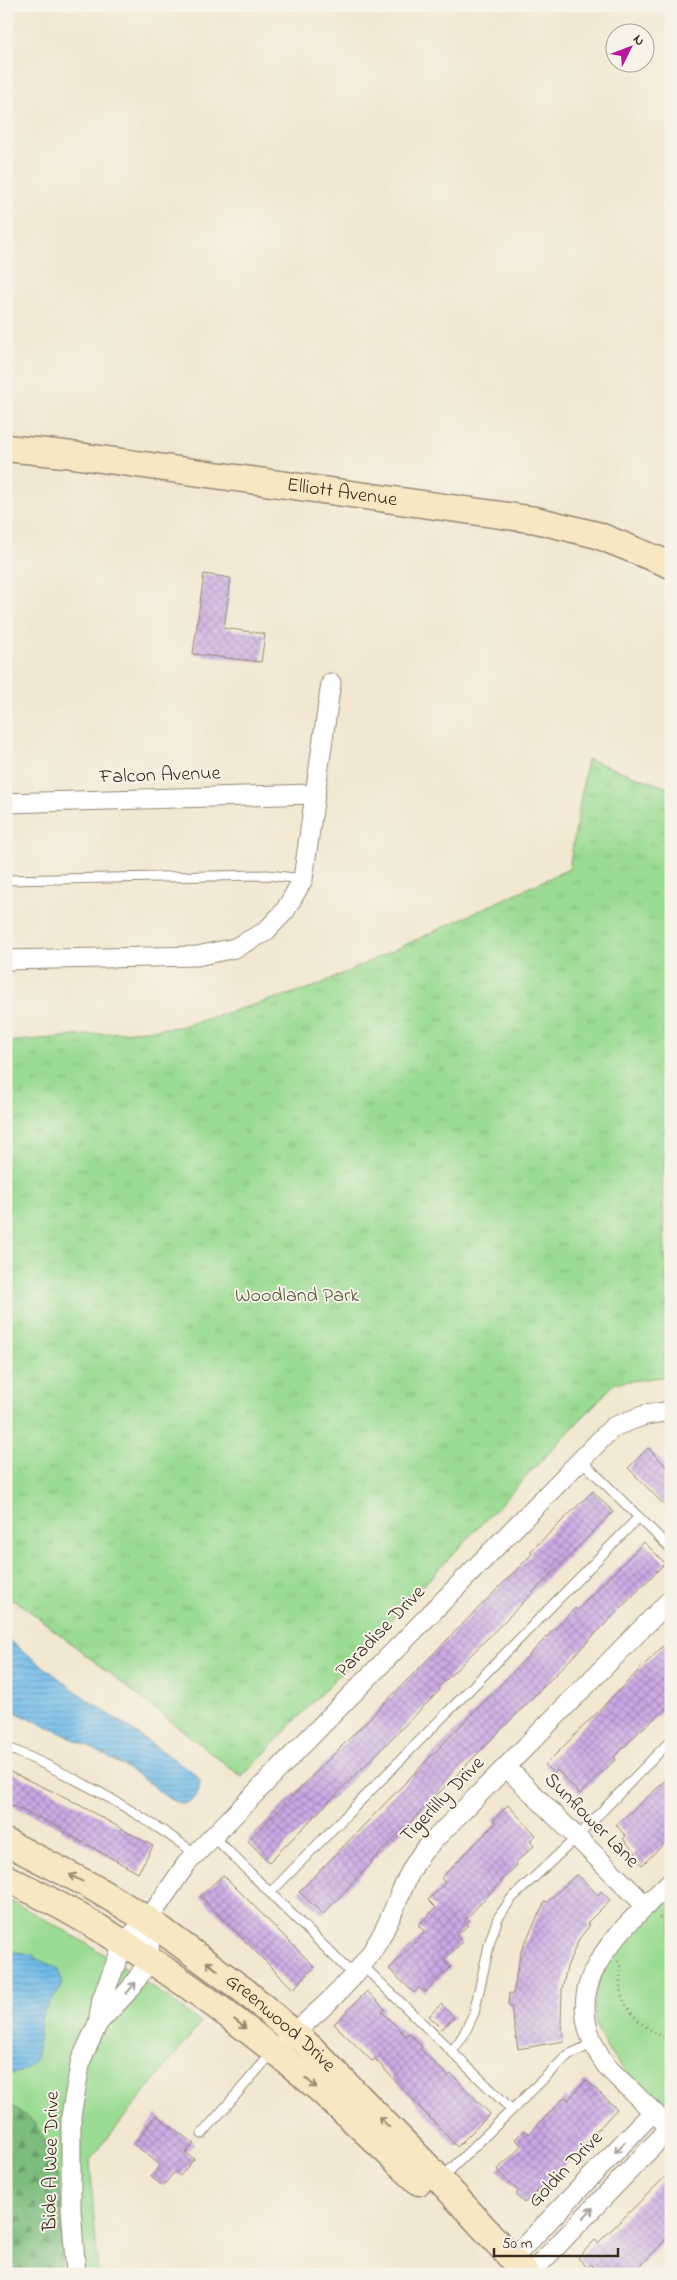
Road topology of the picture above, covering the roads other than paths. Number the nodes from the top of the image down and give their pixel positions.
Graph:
1 (6, 448) edge
2 (671, 565) edge
3 (331, 683) dead end
4 (314, 794) junction
5 (6, 803) edge
6 (303, 879) junction
7 (6, 880) edge
8 (6, 960) edge
9 (671, 1411) edge
10 (581, 1460) junction
11 (639, 1517) junction
12 (671, 1549) edge
13 (671, 1599) edge
14 (671, 1740) edge
15 (6, 1747) edge
16 (506, 1767) junction
17 (213, 1836) junction
18 (576, 1838) junction
19 (6, 1842) edge
20 (196, 1854) junction
21 (6, 1878) edge
22 (671, 1881) edge
23 (270, 1892) junction
24 (651, 1913) junction
25 (148, 1920) junction
26 (124, 1942) junction
27 (150, 1959) junction
28 (358, 1970) junction
29 (98, 2023) junction
30 (294, 2033) junction
31 (592, 2044) junction
32 (274, 2051) junction
33 (452, 2052) junction
34 (511, 2109) junction
35 (654, 2112) junction
36 (670, 2128) edge
37 (202, 2134) dead end
38 (440, 2180) junction
39 (522, 2269) edge
40 (76, 2274) edge

1 - 2 street, Elliott Avenue
3 - 4 street
4 - 5 street, Falcon Avenue
4 - 6 street
6 - 7 lane
6 - 8 street
9 - 10 street, Paradise Drive
10 - 11 lane
10 - 17 street, Paradise Drive
11 - 12 lane
11 - 23 lane
13 - 16 street, Tigerlilly Drive
14 - 18 lane
15 - 20 lane
16 - 18 street, Sunflower Lane
16 - 28 street, Tigerlilly Drive
17 - 20 street, Paradise Drive
17 - 23 lane
18 - 24 street, Sunflower Lane
18 - 33 lane
25 -> 19 street, Greenwood Drive
20 - 25 street, Paradise Drive
21 - 26 street, Greenwood Drive
22 - 24 street
23 - 28 lane
24 - 31 street
25 - 26 street, Bide A Wee Drive
25 - 27 street
30 -> 25 street, Greenwood Drive
26 - 27 street, Greenwood Drive
26 - 29 street, Bide A Wee Drive
29 -> 27 street, Bide A Wee Drive
27 -> 32 street, Greenwood Drive
28 - 30 street, Tigerlilly Drive
28 - 33 lane
29 - 40 street, Bide A Wee Drive
30 - 32 street, Tigerlilly Drive
38 -> 30 street, Greenwood Drive
31 - 34 lane
31 - 35 street
32 - 37 lane
32 -> 39 street, Greenwood Drive
33 - 34 lane
34 - 38 lane
35 - 36 street
35 -> 39 street, Goldin Drive
39 -> 36 street
38 - 39 street, Greenwood Drive

